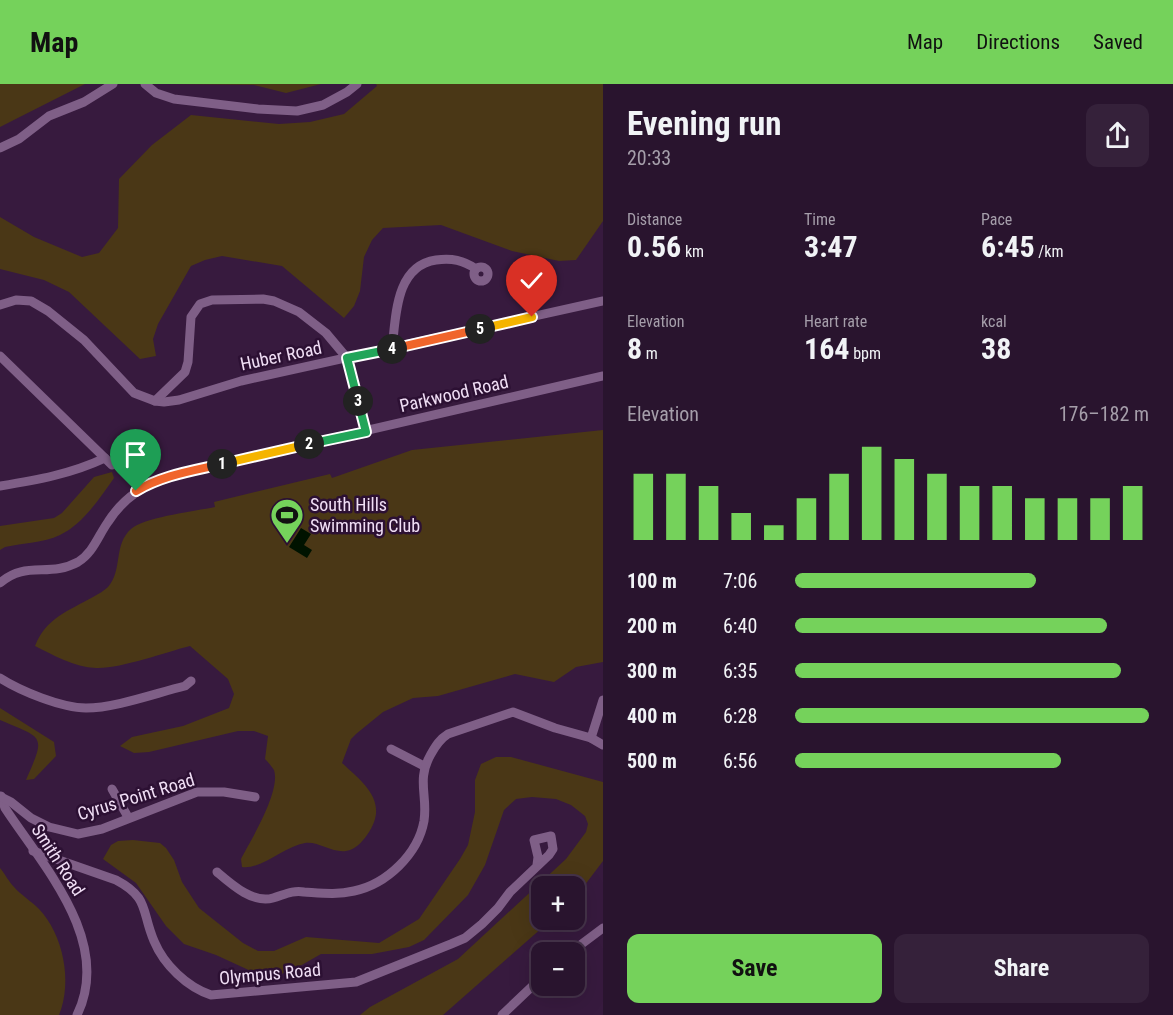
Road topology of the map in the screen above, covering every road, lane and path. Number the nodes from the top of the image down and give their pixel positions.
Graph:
1 (113, 84) edge
2 (145, 84) edge
3 (357, 84) edge
4 (0, 148) edge
5 (476, 269) dead end
6 (603, 301) edge
7 (0, 305) edge
8 (392, 349) junction
9 (0, 356) edge
10 (347, 358) junction
11 (603, 376) edge
12 (155, 402) junction
13 (366, 432) junction
14 (0, 486) edge
15 (0, 583) edge
16 (0, 678) edge
17 (191, 681) dead end
18 (603, 700) edge
19 (591, 738) junction
20 (603, 745) edge
21 (391, 749) dead end
22 (424, 766) junction
23 (112, 789) dead end
24 (0, 795) edge
25 (255, 797) dead end
26 (128, 818) junction
27 (33, 851) junction
28 (537, 865) dead end
29 (217, 872) dead end
30 (603, 928) edge
31 (584, 942) edge
32 (531, 987) edge
33 (77, 1015) edge
34 (502, 1015) edge

1 - 4 street
2 - 3 street
5 - 8 street
6 - 8 street, Huber Road
7 - 12 street
8 - 10 street, Huber Road
9 - 14 street
10 - 12 street, Huber Road
10 - 12 street
10 - 13 street
11 - 13 street, Parkwood Road
13 - 15 street, Parkwood Road
16 - 17 street
18 - 19 street
19 - 20 street
19 - 22 street
21 - 22 street
22 - 29 street
23 - 26 street
24 - 26 street, Cyrus Point Road
24 - 27 street, Smith Road
25 - 26 street, Cyrus Point Road
27 - 28 street, Olympus Road
27 - 33 street, Smith Road
30 - 31 street
32 - 34 street

